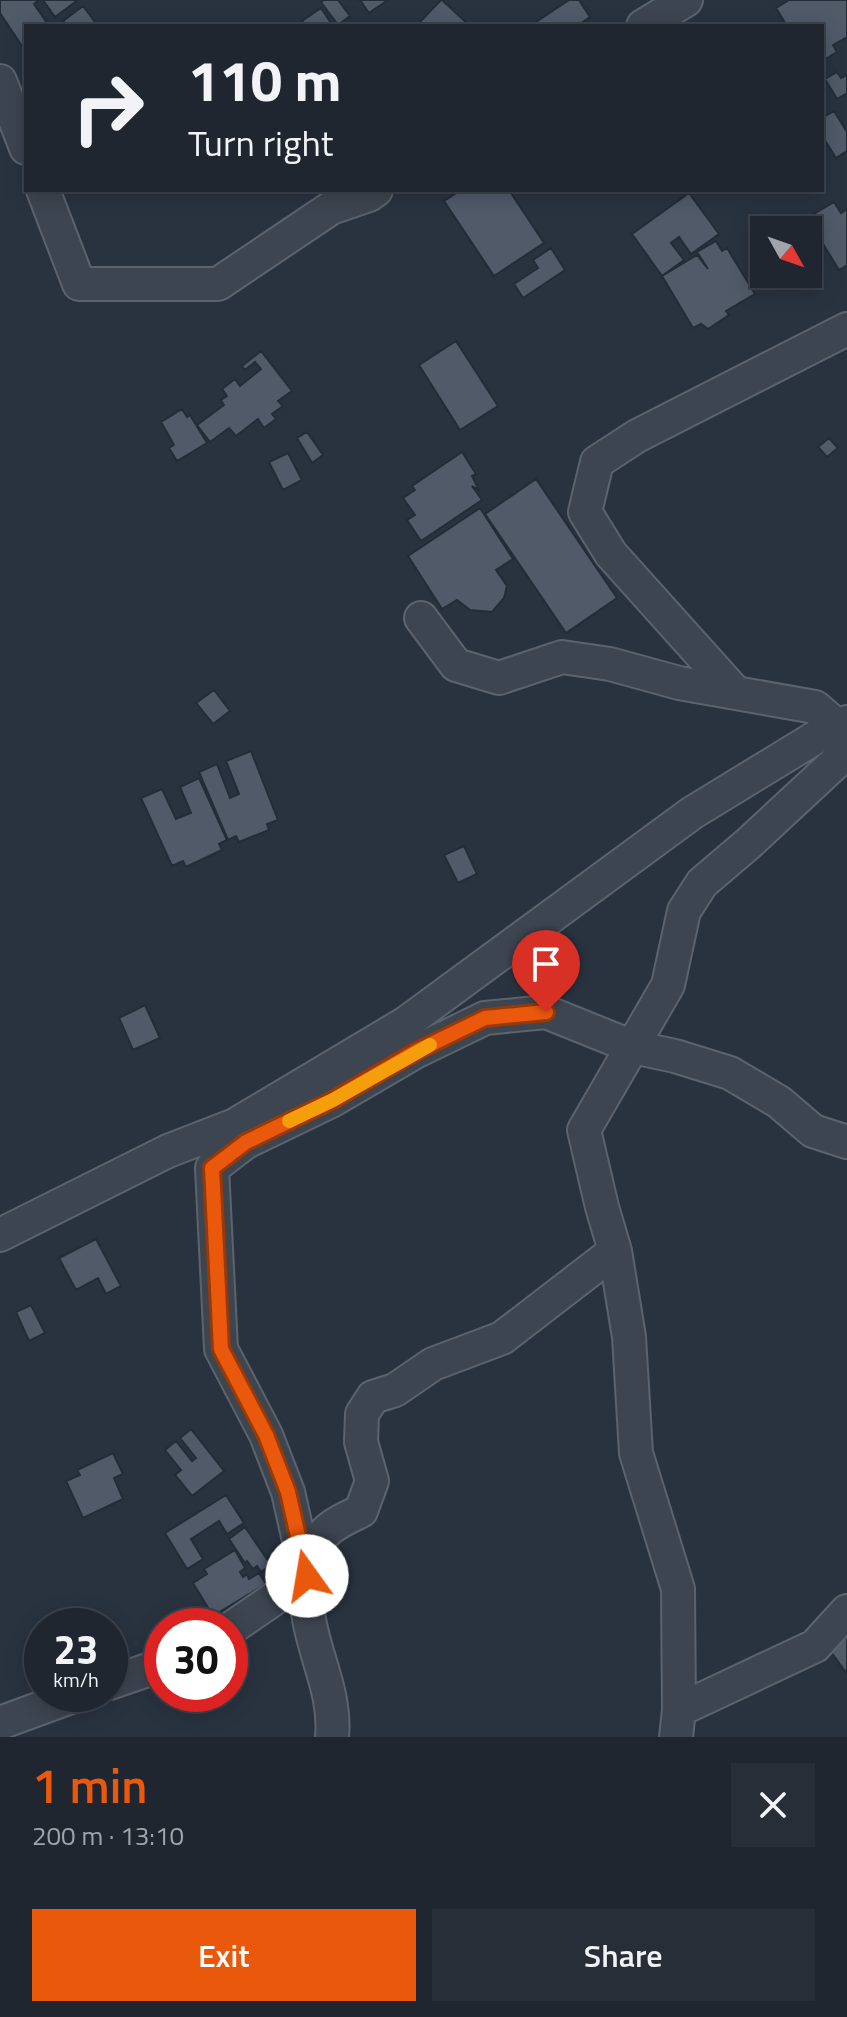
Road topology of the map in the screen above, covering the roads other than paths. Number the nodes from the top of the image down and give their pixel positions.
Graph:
1 (686, 0) edge
2 (646, 24) edge
3 (0, 81) edge
4 (24, 143) edge
5 (44, 192) edge
6 (373, 192) edge
7 (847, 329) edge
8 (421, 618) dead end
9 (734, 691) junction
10 (843, 733) edge
11 (633, 1047) junction
12 (235, 1125) junction
13 (847, 1142) edge
14 (212, 1168) junction
15 (0, 1235) edge
16 (615, 1251) junction
17 (307, 1576) junction
18 (847, 1611) edge
19 (248, 1617) edge
20 (30, 1712) edge
21 (0, 1723) edge
22 (677, 1724) edge
23 (332, 1737) edge

1 - 2 street
3 - 4 street
5 - 6 street
7 - 9 street
8 - 9 street
9 - 10 street
10 - 11 street
10 - 12 street
11 - 13 street
11 - 14 street
11 - 16 street
12 - 14 street
12 - 15 street
14 - 17 street
16 - 17 street
16 - 22 street
17 - 19 street
17 - 23 street
18 - 22 street
20 - 21 street

